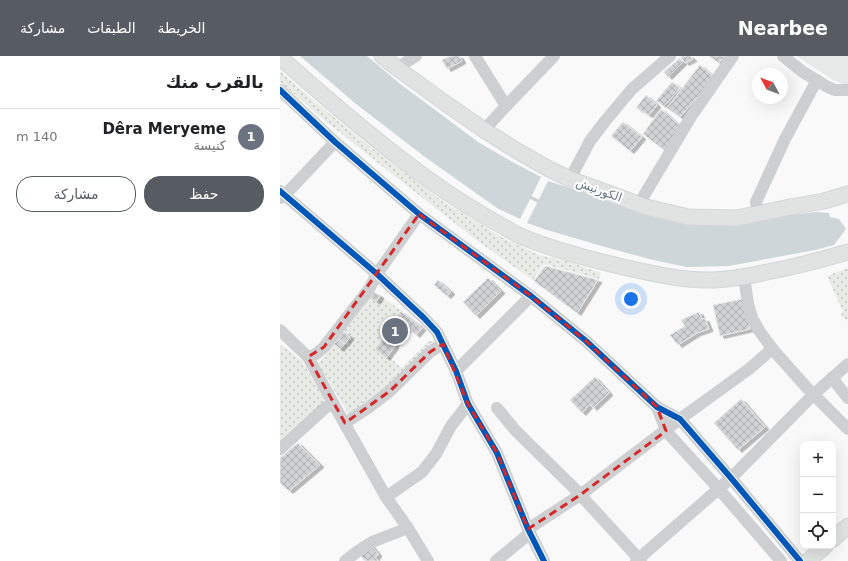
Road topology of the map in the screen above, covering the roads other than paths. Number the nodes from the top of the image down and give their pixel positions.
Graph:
1 (382, 56) edge
2 (416, 56) edge
3 (475, 56) edge
4 (554, 56) edge
5 (670, 56) edge
6 (733, 56) edge
7 (783, 56) edge
8 (280, 58) edge
9 (396, 68) junction
10 (817, 80) junction
11 (280, 90) edge
12 (848, 90) edge
13 (506, 106) junction
14 (484, 130) junction
15 (335, 142) junction
16 (570, 179) junction
17 (282, 195) edge
18 (848, 195) edge
19 (639, 204) junction
20 (280, 208) edge
21 (419, 214) junction
22 (758, 214) junction
23 (848, 252) edge
24 (377, 274) junction
25 (744, 277) junction
26 (531, 296) junction
27 (281, 332) edge
28 (444, 344) junction
29 (772, 349) junction
30 (308, 357) junction
31 (848, 364) edge
32 (456, 371) junction
33 (832, 378) junction
34 (814, 394) junction
35 (848, 398) edge
36 (333, 403) junction
37 (468, 404) junction
38 (497, 408) dead end
39 (657, 408) junction
40 (680, 419) junction
41 (345, 423) junction
42 (848, 429) edge
43 (666, 431) junction
44 (280, 449) edge
45 (731, 478) junction
46 (718, 488) junction
47 (580, 495) junction
48 (386, 497) junction
49 (848, 526) edge
50 (408, 528) junction
51 (529, 531) junction
52 (836, 536) edge
53 (822, 549) edge
54 (639, 560) edge
55 (345, 561) edge
56 (428, 561) edge
57 (496, 561) edge
58 (544, 561) edge
59 (780, 561) edge
60 (800, 561) edge
61 (808, 561) edge

1 - 9 main road, الكورنيش
2 - 9 street
3 - 13 street
4 - 13 street
5 - 16 street
6 - 19 street
7 - 10 street
8 - 25 main road
9 - 14 main road, الكورنيش
10 - 12 street
10 - 22 street
11 - 15 street
13 - 14 street
14 - 16 main road, الكورنيش
15 - 17 street
15 - 21 street
16 - 19 main road, الكورنيش
17 - 20 street
17 - 24 street
18 - 22 main road, الكورنيش
19 - 22 main road, الكورنيش
21 - 24 street
21 - 26 street
23 - 25 main road
24 - 28 street
24 - 30 street
25 - 29 street
26 - 32 street
26 - 39 street
27 - 30 street
28 - 32 street
28 - 41 street
29 - 34 street
29 - 40 street
30 - 36 street
31 - 33 street
32 - 37 street
33 - 34 street
33 - 35 street
34 - 42 street
34 - 45 street
36 - 41 street
36 - 44 street
37 - 48 street
37 - 51 street
38 - 47 street
39 - 40 street
39 - 43 street
40 - 43 street
40 - 45 street
41 - 48 street
43 - 46 street
43 - 47 street
45 - 46 street
45 - 60 street
46 - 54 street
46 - 59 street
47 - 51 street
47 - 54 street
48 - 50 street
49 - 52 main road
50 - 55 street
50 - 56 street
51 - 57 street
51 - 58 street
53 - 61 main road

